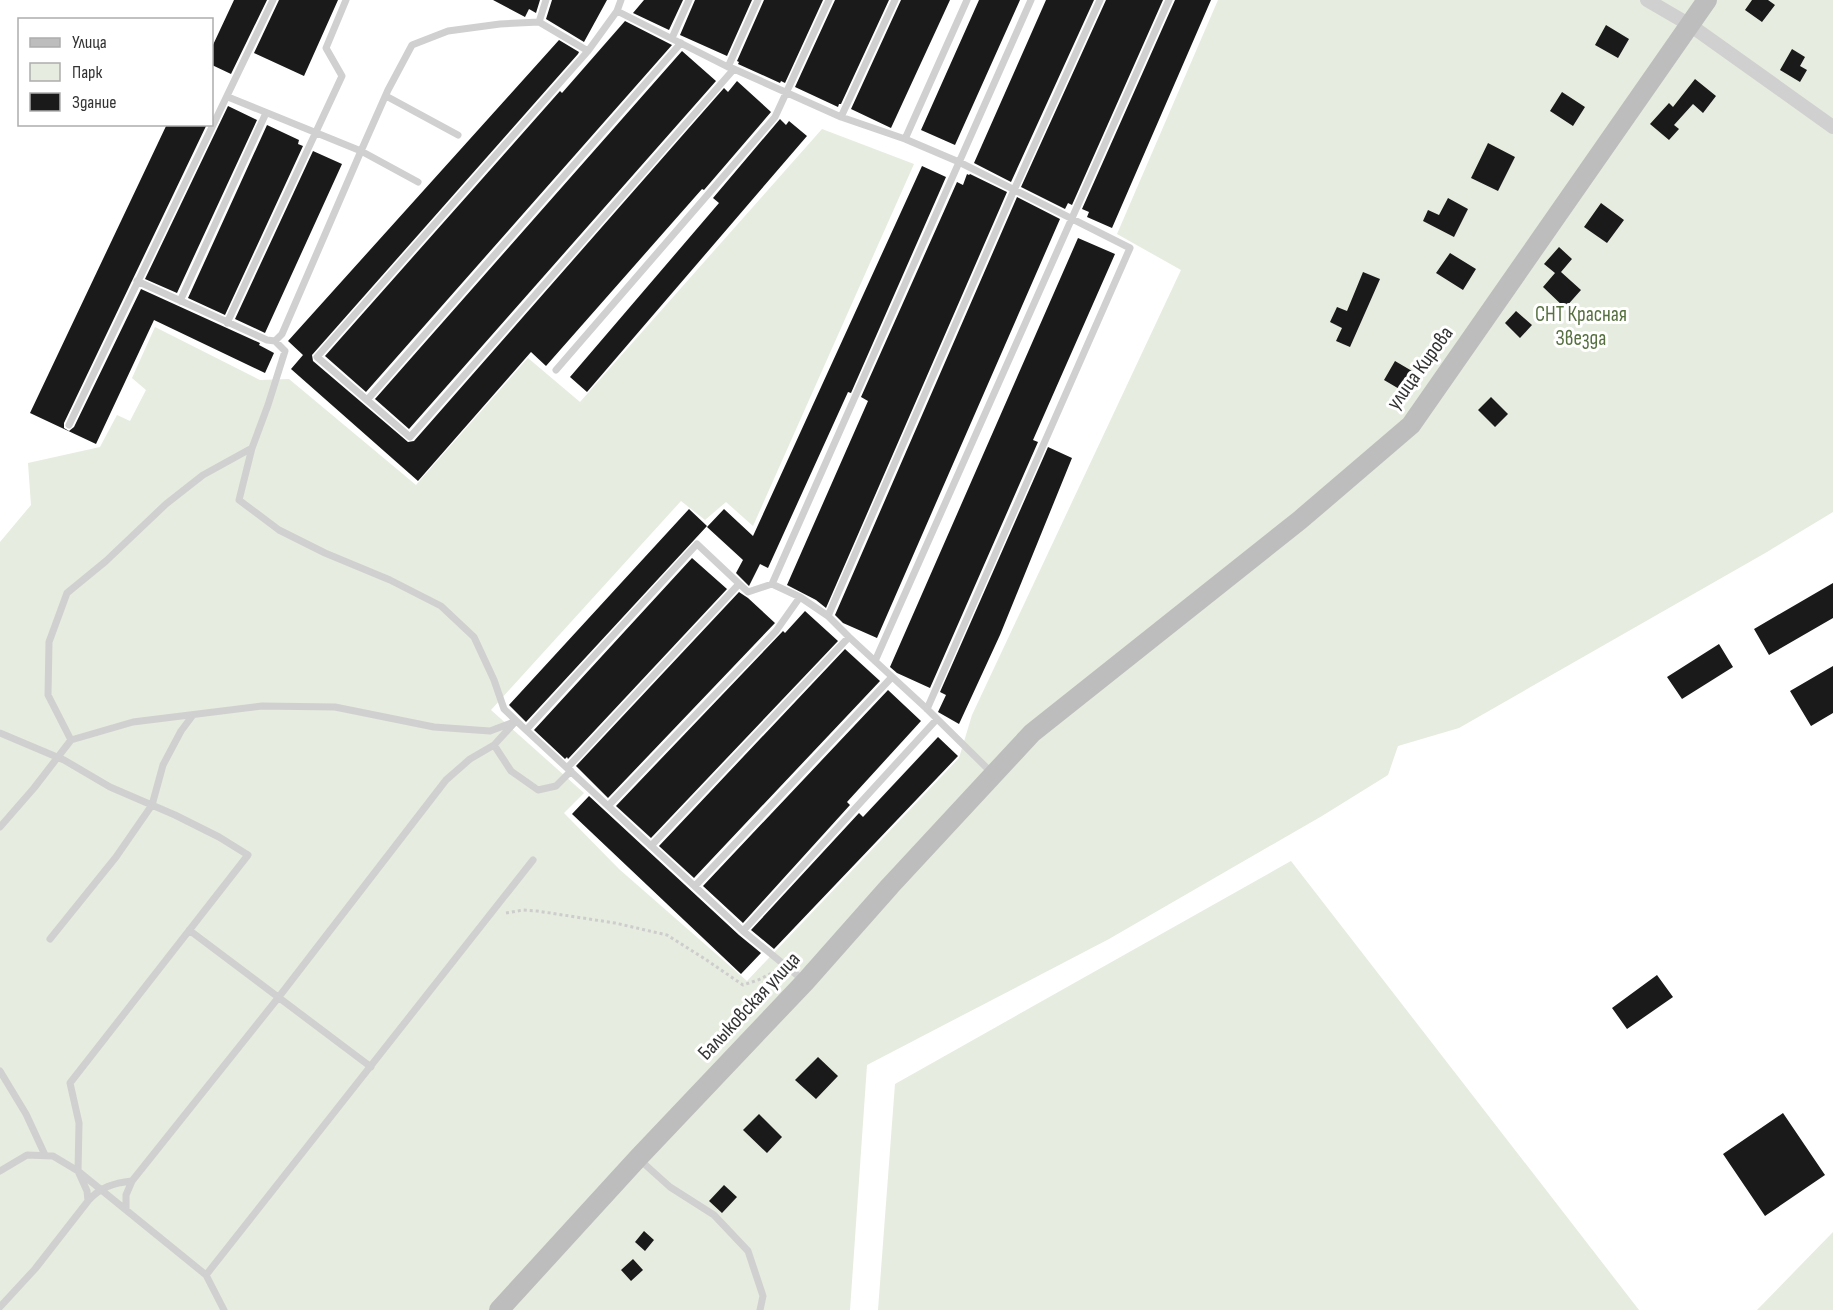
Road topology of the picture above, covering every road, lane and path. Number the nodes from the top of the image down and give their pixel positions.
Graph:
1 (273, 0) edge
2 (345, 0) edge
3 (546, 0) edge
4 (621, 0) edge
5 (689, 0) edge
6 (758, 0) edge
7 (829, 0) edge
8 (895, 0) edge
9 (968, 0) edge
10 (1032, 0) edge
11 (1100, 0) edge
12 (1169, 0) edge
13 (1647, 0) edge
14 (1707, 0) edge
15 (616, 11) junction
16 (539, 22) junction
17 (1690, 25) junction
18 (672, 38) junction
19 (681, 43) junction
20 (588, 51) junction
21 (731, 68) junction
22 (787, 93) junction
23 (386, 96) junction
24 (228, 97) junction
25 (266, 113) junction
26 (841, 117) junction
27 (1833, 127) edge
28 (315, 132) junction
29 (458, 135) dead end
30 (905, 140) junction
31 (361, 151) junction
32 (959, 162) junction
33 (418, 183) dead end
34 (1014, 190) junction
35 (1071, 219) junction
36 (137, 281) junction
37 (180, 301) junction
38 (227, 323) junction
39 (275, 341) junction
40 (556, 370) dead end
41 (367, 400) junction
42 (69, 425) dead end
43 (252, 448) junction
44 (739, 584) junction
45 (771, 584) junction
46 (800, 597) junction
47 (828, 616) junction
48 (849, 637) junction
49 (875, 661) junction
50 (892, 677) junction
51 (927, 709) junction
52 (192, 714) junction
53 (937, 719) junction
54 (516, 721) junction
55 (526, 730) junction
56 (0, 733) edge
57 (1032, 733) joint
58 (71, 740) junction
59 (494, 745) junction
60 (57, 758) junction
61 (569, 770) junction
62 (994, 774) junction
63 (152, 805) junction
64 (608, 806) junction
65 (0, 827) edge
66 (651, 846) junction
67 (533, 860) dead end
68 (695, 886) junction
69 (489, 916) junction
70 (189, 930) junction
71 (743, 931) junction
72 (50, 939) dead end
73 (785, 966) junction
74 (805, 982) junction
75 (278, 998) junction
76 (371, 1067) junction
77 (0, 1071) edge
78 (45, 1155) junction
79 (638, 1158) junction
80 (0, 1171) edge
81 (78, 1171) junction
82 (132, 1181) junction
83 (101, 1190) junction
84 (88, 1201) junction
85 (126, 1209) junction
86 (206, 1275) junction
87 (0, 1307) edge
88 (224, 1310) edge
89 (499, 1310) edge
90 (760, 1310) edge

1 - 24 lane
2 - 28 lane
3 - 16 lane
4 - 15 lane
5 - 18 lane
6 - 21 lane
7 - 22 lane
8 - 26 lane
9 - 30 lane
10 - 32 lane
11 - 34 lane
12 - 35 lane
13 - 17 street
14 - 17 street, улица Кирова
15 - 18 lane
15 - 20 lane
16 - 20 lane
16 - 23 lane
17 - 27 street
17 - 57 street, улица Кирова
18 - 19 lane
19 - 21 lane
19 - 41 lane
20 - 41 lane
21 - 22 lane
21 - 41 lane
22 - 26 lane
22 - 40 lane
23 - 29 lane
23 - 31 lane
24 - 25 lane
24 - 36 lane
25 - 28 lane
25 - 37 lane
26 - 30 lane
28 - 31 lane
28 - 38 lane
30 - 32 lane
31 - 33 lane
31 - 39 lane
32 - 34 lane
32 - 45 lane
34 - 35 lane
34 - 47 lane
35 - 49 lane
35 - 51 lane
36 - 37 lane
36 - 42 lane
37 - 38 lane
38 - 39 lane
39 - 43 lane
43 - 54 lane
43 - 58 lane
44 - 45 lane
44 - 55 lane
44 - 61 lane
45 - 46 lane
46 - 47 lane
46 - 64 lane
47 - 48 lane
48 - 49 lane
48 - 66 lane
49 - 50 lane
50 - 51 lane
50 - 68 lane
51 - 53 lane
52 - 54 lane
52 - 58 lane
52 - 63 lane
53 - 62 lane
53 - 71 lane
54 - 55 lane
54 - 59 lane
55 - 61 lane
56 - 60 lane
57 - 62 street, Балыковская улица
58 - 60 lane
59 - 61 lane
59 - 75 lane
60 - 63 lane
60 - 65 lane
61 - 64 lane
62 - 74 street, Балыковская улица
63 - 70 lane
63 - 72 lane
64 - 66 lane
66 - 68 lane
67 - 69 lane
68 - 71 lane
69 - 73 path
69 - 76 lane
70 - 75 lane
70 - 81 lane
71 - 73 lane
73 - 74 lane
74 - 79 street, Балыковская улица
75 - 76 lane
75 - 82 lane
76 - 86 lane
77 - 78 lane
78 - 80 lane
78 - 81 lane
79 - 89 street, Балыковская улица
79 - 90 lane
81 - 83 lane
81 - 84 lane
82 - 83 lane
82 - 85 lane
83 - 84 lane
83 - 85 lane
84 - 87 lane
85 - 86 lane
86 - 88 lane

